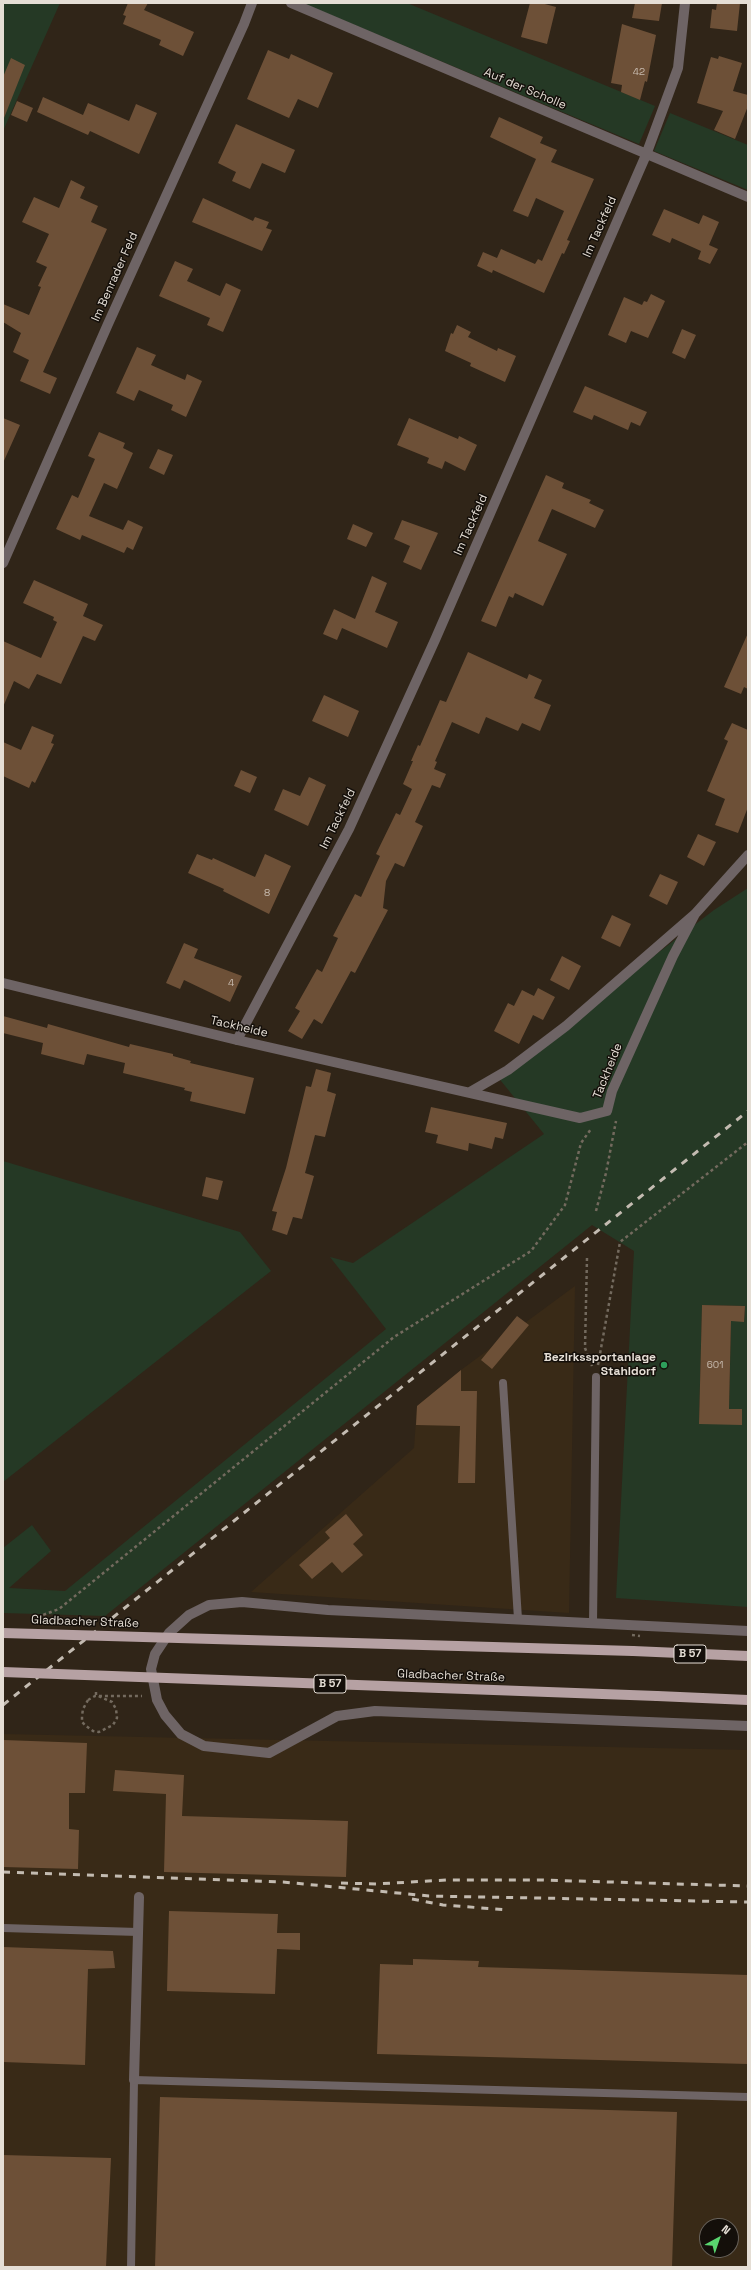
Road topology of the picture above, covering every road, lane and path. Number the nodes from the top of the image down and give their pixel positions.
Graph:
1 (252, 3) edge
2 (291, 3) edge
3 (685, 3) edge
4 (646, 155) junction
5 (748, 197) edge
6 (3, 563) edge
7 (748, 854) edge
8 (695, 914) junction
9 (3, 983) edge
10 (237, 1040) junction
11 (470, 1092) junction
12 (606, 1111) junction
13 (748, 1142) edge
14 (596, 1211) dead end
15 (587, 1258) dead end
16 (596, 1377) junction
17 (503, 1383) dead end
18 (31, 1619) dead end
19 (518, 1619) junction
20 (593, 1623) junction
21 (748, 1630) edge
22 (3, 1633) edge
23 (748, 1656) edge
24 (3, 1672) edge
25 (95, 1687) dead end
26 (156, 1697) junction
27 (748, 1700) edge
28 (748, 1726) edge
29 (139, 1897) dead end
30 (3, 1928) edge
31 (138, 1932) junction
32 (134, 2080) junction
33 (748, 2097) edge
34 (131, 2267) edge

1 - 6 street, Im Benrader Feld
2 - 4 street, Auf der Scholle
3 - 4 street, Im Tackfeld
4 - 5 street, Auf der Scholle
4 - 10 street, Im Tackfeld
7 - 8 street, Tackheide
8 - 11 street, Tackheide
8 - 12 street, Tackheide
9 - 10 street, Tackheide
10 - 11 street, Tackheide
11 - 12 street, Tackheide
12 - 14 path
12 - 18 path
13 - 16 path
15 - 16 path
16 - 20 lane
17 - 19 lane
19 - 20 street
19 - 26 street
20 - 21 street
22 - 23 main road, Gladbacher Straße / B 57, bridge
24 - 27 main road, Gladbacher Straße / B 57, bridge
25 - 26 path, bridge
26 - 28 street
29 - 31 street
30 - 31 lane
31 - 32 street
32 - 33 lane
32 - 34 lane

